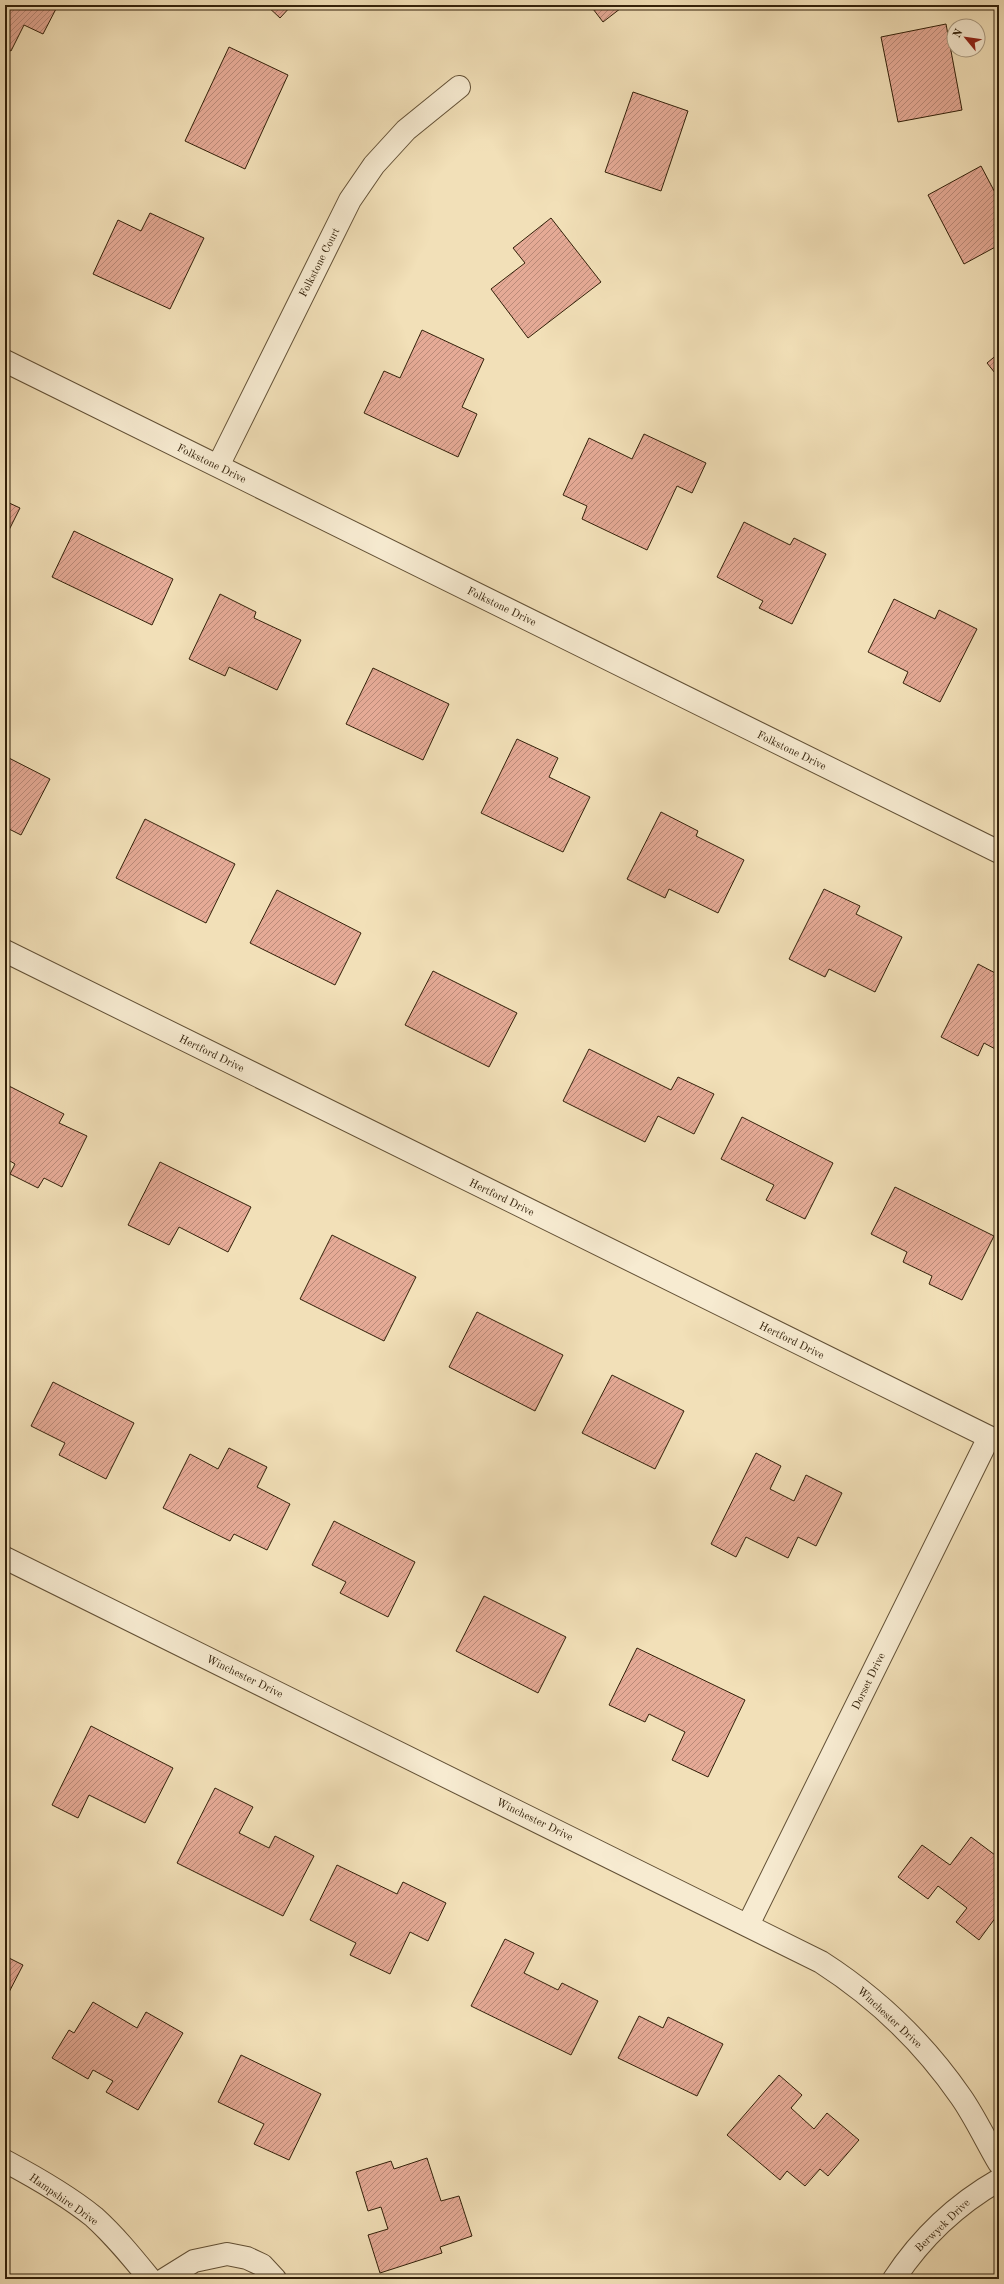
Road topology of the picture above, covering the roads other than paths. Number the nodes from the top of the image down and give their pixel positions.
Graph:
1 (459, 87) dead end
2 (5, 360) edge
3 (218, 466) junction
4 (999, 852) edge
5 (5, 951) edge
6 (994, 1440) edge
7 (5, 1558) edge
8 (748, 1925) junction
9 (5, 2161) edge
10 (999, 2162) edge
11 (999, 2180) edge
12 (150, 2279) edge
13 (165, 2279) edge
14 (275, 2279) edge
15 (894, 2279) edge

1 - 3 street, Folkstone Court
2 - 3 street, Folkstone Drive
3 - 4 street, Folkstone Drive
5 - 6 street, Hertford Drive
6 - 8 street, Dorset Drive
7 - 8 street, Winchester Drive
8 - 10 street, Winchester Drive
9 - 12 street, Hampshire Drive
11 - 15 street, Berwyck Drive
13 - 14 street

